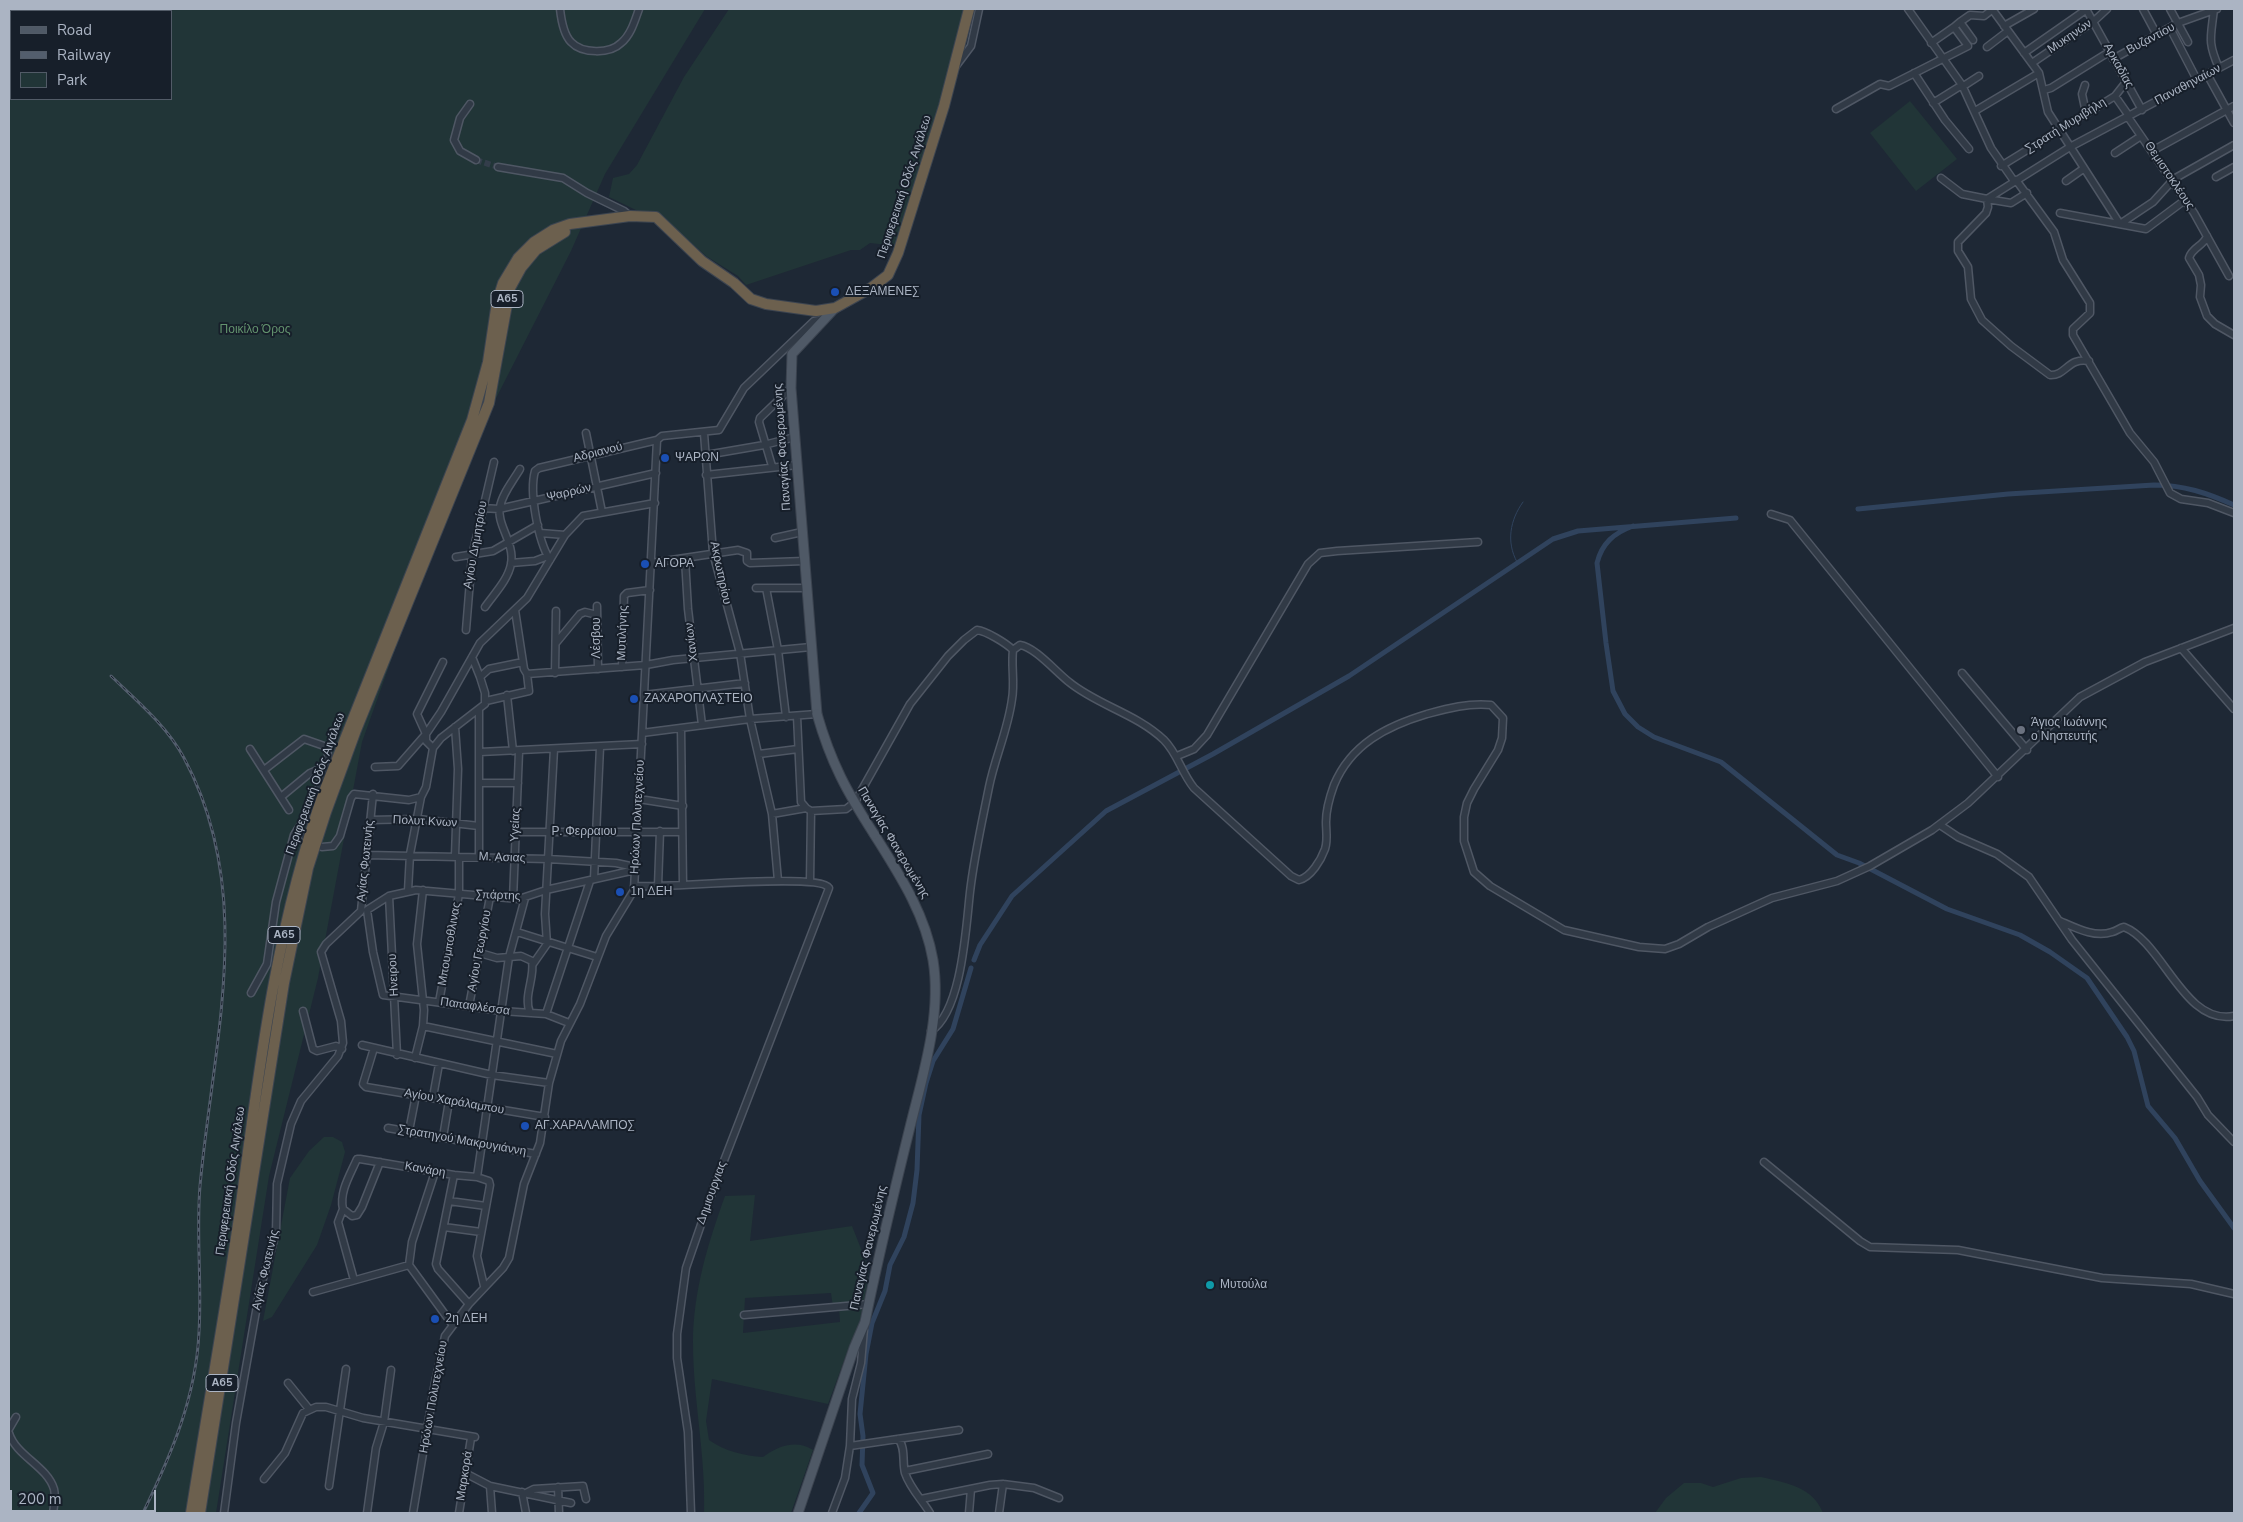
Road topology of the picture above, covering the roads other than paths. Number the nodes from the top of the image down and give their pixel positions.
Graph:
1 (560, 9) edge
2 (639, 9) edge
3 (969, 9) edge
4 (979, 9) edge
5 (1920, 9) edge
6 (1993, 9) edge
7 (2034, 9) edge
8 (2087, 9) edge
9 (2107, 9) edge
10 (2143, 9) edge
11 (2170, 9) edge
12 (2215, 9) edge
13 (1910, 11) edge
14 (2094, 21) junction
15 (1960, 22) junction
16 (2178, 24) junction
17 (1954, 27) junction
18 (2170, 28) junction
19 (2006, 29) junction
20 (2157, 35) junction
21 (1973, 40) dead end
22 (2188, 42) dead end
23 (1931, 43) junction
24 (1988, 47) dead end
25 (2109, 52) junction
26 (2024, 53) junction
27 (2113, 59) junction
28 (1943, 60) junction
29 (2234, 60) edge
30 (2032, 63) junction
31 (2219, 68) junction
32 (953, 69) junction
33 (2039, 73) junction
34 (1914, 74) junction
35 (2208, 74) junction
36 (1979, 76) dead end
37 (2197, 80) junction
38 (2126, 82) junction
39 (2085, 85) dead end
40 (1962, 86) junction
41 (2044, 90) junction
42 (2115, 96) junction
43 (1934, 103) junction
44 (470, 104) dead end
45 (2234, 106) edge
46 (1836, 109) dead end
47 (2142, 110) junction
48 (2227, 110) junction
49 (1975, 111) junction
50 (2086, 114) junction
51 (2129, 117) junction
52 (2234, 123) edge
53 (2059, 130) junction
54 (2141, 136) junction
55 (2234, 145) edge
56 (2070, 147) junction
57 (1969, 149) dead end
58 (2152, 151) junction
59 (2115, 153) dead end
60 (476, 160) tunnel mouth
61 (2001, 166) junction
62 (498, 167) tunnel mouth
63 (2234, 167) edge
64 (2083, 169) junction
65 (2216, 176) dead end
66 (1941, 178) dead end
67 (2172, 180) junction
68 (2015, 181) junction
69 (2066, 181) dead end
70 (2027, 193) junction
71 (1987, 199) junction
72 (2185, 200) junction
73 (2060, 212) dead end
74 (630, 216) junction
75 (590, 222) junction
76 (2120, 224) junction
77 (2207, 236) junction
78 (2229, 276) dead end
79 (835, 308) junction
80 (824, 319) junction
81 (2234, 334) edge
82 (2089, 361) junction
83 (791, 388) junction
84 (586, 433) dead end
85 (704, 433) junction
86 (795, 437) junction
87 (657, 440) junction
88 (764, 445) junction
89 (706, 454) junction
90 (590, 456) junction
91 (494, 462) dead end
92 (797, 465) junction
93 (772, 466) junction
94 (520, 469) dead end
95 (656, 474) junction
96 (706, 475) junction
97 (595, 487) junction
98 (534, 501) junction
99 (655, 502) junction
100 (482, 508) junction
101 (499, 509) junction
102 (602, 512) junction
103 (2234, 513) edge
104 (1771, 514) dead end
105 (538, 525) junction
106 (802, 532) junction
107 (540, 534) junction
108 (565, 535) junction
109 (775, 538) dead end
110 (509, 540) junction
111 (1478, 542) dead end
112 (713, 553) junction
113 (472, 556) junction
114 (456, 557) dead end
115 (549, 558) junction
116 (685, 560) junction
117 (804, 561) junction
118 (511, 563) junction
119 (651, 563) junction
120 (756, 588) dead end
121 (766, 588) junction
122 (806, 588) junction
123 (650, 590) junction
124 (597, 606) dead end
125 (486, 608) dead end
126 (515, 610) junction
127 (556, 611) dead end
128 (597, 615) junction
129 (2234, 628) edge
130 (466, 630) dead end
131 (555, 644) junction
132 (811, 646) junction
133 (2181, 648) junction
134 (778, 650) junction
135 (1013, 650) junction
136 (740, 653) junction
137 (472, 657) junction
138 (694, 658) junction
139 (443, 662) dead end
140 (523, 662) junction
141 (646, 665) junction
142 (622, 667) junction
143 (598, 669) junction
144 (555, 673) junction
145 (1962, 673) dead end
146 (527, 674) junction
147 (480, 677) junction
148 (745, 683) junction
149 (696, 687) junction
150 (507, 695) junction
151 (644, 695) junction
152 (486, 701) junction
153 (2234, 709) edge
154 (479, 710) junction
155 (818, 714) junction
156 (797, 716) junction
157 (786, 717) junction
158 (750, 720) junction
159 (702, 725) junction
160 (456, 728) junction
161 (681, 728) junction
162 (642, 733) junction
163 (426, 734) junction
164 (642, 744) junction
165 (600, 747) junction
166 (433, 748) junction
167 (250, 749) dead end
168 (798, 749) junction
169 (554, 750) junction
170 (2027, 750) junction
171 (480, 752) junction
172 (516, 752) junction
173 (759, 754) junction
174 (1177, 756) junction
175 (326, 766) junction
176 (375, 767) dead end
177 (264, 770) junction
178 (1998, 777) junction
179 (480, 783) junction
180 (518, 783) junction
181 (372, 794) junction
182 (281, 797) junction
183 (421, 797) junction
184 (639, 799) junction
185 (683, 806) junction
186 (809, 809) junction
187 (289, 810) dead end
188 (772, 814) junction
189 (418, 819) junction
190 (370, 820) junction
191 (455, 822) junction
192 (1940, 825) junction
193 (479, 826) junction
194 (297, 830) junction
195 (637, 831) junction
196 (660, 831) junction
197 (516, 832) junction
198 (549, 832) junction
199 (596, 832) junction
200 (682, 832) junction
201 (305, 836) dead end
202 (322, 847) dead end
203 (410, 854) junction
204 (367, 855) junction
205 (457, 856) junction
206 (479, 857) junction
207 (514, 858) junction
208 (548, 859) junction
209 (594, 861) junction
210 (635, 868) junction
211 (592, 880) junction
212 (778, 880) junction
213 (810, 882) junction
214 (683, 885) junction
215 (634, 886) junction
216 (658, 886) junction
217 (423, 890) junction
218 (546, 890) junction
219 (408, 891) junction
220 (459, 894) junction
221 (389, 896) junction
222 (490, 897) junction
223 (524, 898) junction
224 (513, 899) junction
225 (2060, 921) junction
226 (517, 932) junction
227 (545, 941) junction
228 (568, 948) junction
229 (480, 953) junction
230 (509, 957) junction
231 (597, 957) junction
232 (533, 964) junction
233 (382, 992) joint
234 (251, 993) dead end
235 (396, 997) junction
236 (423, 1000) junction
237 (439, 1002) junction
238 (469, 1006) junction
239 (303, 1011) dead end
240 (502, 1011) junction
241 (530, 1013) junction
242 (546, 1014) junction
243 (2234, 1016) edge
244 (569, 1023) junction
245 (423, 1026) junction
246 (931, 1031) junction
247 (498, 1042) junction
248 (362, 1045) dead end
249 (374, 1048) junction
250 (342, 1049) junction
251 (397, 1054) junction
252 (557, 1054) junction
253 (415, 1058) junction
254 (439, 1064) junction
255 (492, 1075) junction
256 (549, 1082) junction
257 (416, 1095) junction
258 (432, 1097) junction
259 (449, 1101) junction
260 (487, 1108) junction
261 (545, 1117) junction
262 (388, 1128) dead end
263 (408, 1131) junction
264 (443, 1137) junction
265 (2234, 1142) edge
266 (481, 1144) junction
267 (536, 1154) junction
268 (380, 1162) junction
269 (1764, 1162) dead end
270 (434, 1172) junction
271 (454, 1175) junction
272 (477, 1176) junction
273 (449, 1201) junction
274 (486, 1206) junction
275 (342, 1209) junction
276 (444, 1227) junction
277 (481, 1232) junction
278 (409, 1265) junction
279 (354, 1280) junction
280 (484, 1286) junction
281 (314, 1292) dead end
282 (2234, 1294) edge
283 (469, 1304) junction
284 (869, 1304) junction
285 (744, 1316) dead end
286 (452, 1324) junction
287 (864, 1325) junction
288 (346, 1369) dead end
289 (391, 1370) dead end
290 (288, 1383) dead end
291 (309, 1409) junction
292 (341, 1412) junction
293 (16, 1417) dead end
294 (384, 1422) junction
295 (9, 1429) edge
296 (428, 1429) junction
297 (958, 1430) dead end
298 (9, 1433) edge
299 (898, 1439) junction
300 (850, 1446) junction
301 (988, 1454) dead end
302 (905, 1471) junction
303 (465, 1473) junction
304 (264, 1479) dead end
305 (1003, 1484) junction
306 (329, 1486) dead end
307 (490, 1486) junction
308 (558, 1487) junction
309 (971, 1489) junction
310 (524, 1492) junction
311 (921, 1498) junction
312 (1058, 1498) dead end
313 (586, 1499) dead end
314 (559, 1501) junction
315 (571, 1503) dead end
316 (53, 1513) edge
317 (191, 1513) edge
318 (200, 1513) edge
319 (224, 1513) edge
320 (367, 1513) edge
321 (413, 1513) edge
322 (459, 1513) edge
323 (492, 1513) edge
324 (526, 1513) edge
325 (559, 1513) edge
326 (691, 1513) edge
327 (798, 1513) edge
328 (832, 1513) edge
329 (930, 1513) edge
330 (969, 1513) edge
331 (1000, 1513) edge

1 - 2 street
3 - 32 highway, Περιφερειακή Οδός Αιγάλεω
4 - 32 street
5 - 13 street
6 - 15 street
6 - 19 street
7 - 19 street
8 - 14 street, Αρκαδίας
8 - 26 street
9 - 14 street, Μυκηνών
10 - 20 street
11 - 16 street
12 - 16 street, Βυζαντίου
12 - 31 street
13 - 23 street
14 - 25 street, Αρκαδίας
14 - 30 street, Μυκηνών
15 - 17 street
15 - 21 street
16 - 18 street, Βυζαντίου
16 - 22 street
17 - 23 street
17 - 28 street
18 - 20 street, Βυζαντίου
18 - 37 street
19 - 24 street
19 - 26 street
20 - 27 street, Βυζαντίου
23 - 28 street
25 - 27 street, Αρκαδίας
25 - 41 street
26 - 30 street
27 - 38 street, Αρκαδίας
28 - 34 street
28 - 40 street
29 - 31 street, Παναθηναίων
30 - 33 street
31 - 35 street, Παναθηναίων
32 - 79 highway, Περιφερειακή Οδός Αιγάλεω
33 - 41 street
33 - 49 street
34 - 43 street
34 - 46 street
35 - 37 street, Παναθηναίων
35 - 48 street
36 - 40 street
37 - 47 street, Παναθηναίων
38 - 42 street, Στρατή Μυριβήλη
38 - 47 street, Αρκαδίας
39 - 50 street
40 - 43 street
40 - 49 street
41 - 53 street
42 - 50 street, Στρατή Μυριβήλη
42 - 51 street, Θεμιστοκλέους
43 - 57 street
44 - 60 street
45 - 48 street
47 - 51 street, Παναθηναίων
48 - 52 street
48 - 58 street
49 - 61 street
50 - 53 street, Στρατή Μυριβήλη
51 - 54 street, Θεμιστοκλέους
51 - 56 street, Παναθηναίων
53 - 56 street
53 - 61 street, Στρατή Μυριβήλη
54 - 58 street, Θεμιστοκλέους
54 - 59 street
55 - 67 street
56 - 64 street
56 - 68 street, Παναθηναίων
58 - 67 street, Θεμιστοκλέους
61 - 68 street
62 - 74 street
63 - 65 street
64 - 69 street
64 - 76 street
66 - 71 street
67 - 72 street, Θεμιστοκλέους
67 - 76 street
68 - 70 street
68 - 71 street, Παναθηναίων
70 - 71 street
70 - 82 street
71 - 82 street
72 - 76 street
72 - 77 street, Θεμιστοκλέους
73 - 76 street
74 - 75 highway, Περιφερειακή Οδός Αιγάλεω
74 - 79 highway, Περιφερειακή Οδός Αιγάλεω
75 - 317 highway, Περιφερειακή Οδός Αιγάλεω / Α65
75 - 318 highway, Περιφερειακή Οδός Αιγάλεω / Α65
77 - 78 street, Θεμιστοκλέους
77 - 81 street
79 - 80 main road, Παναγίας Φανερωμένης
80 - 83 main road, Παναγίας Φανερωμένης
80 - 85 street
82 - 103 street
83 - 86 main road, Παναγίας Φανερωμένης
83 - 88 street
84 - 90 street
85 - 87 street
85 - 89 street, Ακρωτηρίου
86 - 88 street
86 - 92 main road, Παναγίας Φανερωμένης
87 - 90 street, Αδριανού
87 - 95 street, Ηρώων Πολυτεχνείου
88 - 89 street
88 - 93 street
89 - 96 street, Ακρωτηρίου
90 - 97 street
90 - 98 street, Αδριανού
91 - 100 street, Αγίου Δημητρίου
92 - 93 street
92 - 106 main road, Παναγίας Φανερωμένης
93 - 96 street
94 - 101 street
95 - 97 street, Ψαρρών
95 - 99 street, Ηρώων Πολυτεχνείου
96 - 112 street, Ακρωτηρίου
97 - 98 street, Ψαρρών
97 - 102 street
98 - 101 street, Ψαρρών
98 - 105 street
99 - 102 street
99 - 119 street, Ηρώων Πολυτεχνείου
100 - 101 street, Ψαρρών
100 - 113 street, Αγίου Δημητρίου
101 - 110 street
102 - 108 street
104 - 178 street
105 - 107 street
105 - 110 street
106 - 109 street
106 - 117 main road, Παναγίας Φανερωμένης
107 - 108 street
107 - 115 street
108 - 115 street
110 - 113 street
110 - 118 street
111 - 174 street
112 - 116 street
112 - 117 street
112 - 136 street, Ακρωτηρίου
113 - 114 street
113 - 130 street, Αγίου Δημητρίου
115 - 118 street
115 - 126 street
116 - 119 street
116 - 138 street, Χανίων
117 - 122 main road, Παναγίας Φανερωμένης
118 - 125 street
119 - 123 street, Ηρώων Πολυτεχνείου
120 - 121 street
121 - 122 street
121 - 134 street
122 - 132 main road, Παναγίας Φανερωμένης
123 - 141 street, Ηρώων Πολυτεχνείου
123 - 142 street, Μυτιλήνης
124 - 128 street, Λέσβου
126 - 137 street
126 - 140 street
127 - 131 street
128 - 131 street
128 - 143 street, Λέσβου
129 - 133 street
131 - 144 street
132 - 134 street
132 - 155 main road, Παναγίας Φανερωμένης
133 - 153 street
133 - 170 street
134 - 136 street
134 - 157 street
135 - 174 street
135 - 186 street
135 - 246 street
136 - 138 street
136 - 148 street, Ακρωτηρίου
137 - 147 street
137 - 163 street
138 - 141 street
138 - 149 street, Χανίων
139 - 163 street
140 - 146 street
140 - 147 street
141 - 142 street
141 - 151 street, Ηρώων Πολυτεχνείου
142 - 143 street
143 - 144 street
144 - 146 street
145 - 170 street
146 - 150 street
147 - 152 street
148 - 149 street
148 - 158 street, Ακρωτηρίου
149 - 151 street
149 - 159 street, Χανίων
150 - 152 street
150 - 172 street, Υγείας
151 - 162 street, Ηρώων Πολυτεχνείου
152 - 154 street
154 - 160 street
154 - 171 street
155 - 156 street
155 - 246 main road, Παναγίας Φανερωμένης, bridge
156 - 157 street
156 - 168 street
157 - 158 street
158 - 159 street
158 - 173 street, Ακρωτηρίου
159 - 161 street
160 - 166 street
160 - 191 street, Μπουμποθλινας
161 - 162 street
161 - 185 street
162 - 164 street, Ηρώων Πολυτεχνείου
163 - 166 street
163 - 176 street
164 - 165 street
164 - 184 street, Ηρώων Πολυτεχνείου
165 - 169 street
165 - 199 street
166 - 183 street
167 - 177 street
168 - 173 street
168 - 186 street
169 - 172 street
169 - 198 street
170 - 178 street
171 - 172 street
171 - 179 street
172 - 180 street, Υγείας
173 - 188 street, Ακρωτηρίου
174 - 192 street
175 - 177 street
175 - 182 street
175 - 194 street
177 - 182 street
178 - 192 street
179 - 180 street
179 - 193 street
180 - 197 street, Υγείας
181 - 183 street
181 - 190 street, Αγίας Φωτεινής
181 - 202 street
182 - 187 street
183 - 189 street
184 - 185 street
184 - 195 street, Ηρώων Πολυτεχνείου
185 - 200 street
186 - 188 street
186 - 213 street
188 - 212 street, Ακρωτηρίου
189 - 190 street, Πολυτ Κνων
189 - 191 street, Πολυτ Κνων
189 - 203 street
190 - 204 street, Αγίας Φωτεινής
191 - 193 street, Πολυτ Κνων
191 - 205 street, Μπουμποθλινας
192 - 225 street
193 - 206 street
194 - 201 street
194 - 234 street
195 - 196 street, Ρ. Φερραιου
195 - 199 street, Ρ. Φερραιου
195 - 210 street, Ηρώων Πολυτεχνείου
196 - 200 street, Ρ. Φερραιου
196 - 216 street
197 - 198 street, Ρ. Φερραιου
197 - 207 street, Υγείας
198 - 199 street, Ρ. Φερραιου
198 - 208 street
199 - 209 street
200 - 214 street
203 - 204 street, Μ. Ασιας
203 - 205 street, Μ. Ασιας
203 - 219 street
204 - 250 street, Αγίας Φωτεινής
205 - 206 street, Μ. Ασιας
205 - 220 street, Μπουμποθλινας
206 - 207 street, Μ. Ασιας
207 - 208 street, Μ. Ασιας
207 - 224 street, Υγείας
208 - 209 street, Μ. Ασιας
208 - 218 street
209 - 210 street, Μ. Ασιας
209 - 211 street
210 - 211 street, Σπάρτης
210 - 215 street, Ηρώων Πολυτεχνείου
211 - 218 street, Σπάρτης
211 - 228 street
212 - 213 street
212 - 214 street
213 - 326 street, Δημιουργιας
214 - 216 street
215 - 216 street
215 - 231 street, Ηρώων Πολυτεχνείου
217 - 219 street, Σπάρτης
217 - 220 street, Σπάρτης
217 - 236 street
218 - 223 street, Σπάρτης
218 - 227 street
219 - 221 street, Σπάρτης
220 - 222 street, Σπάρτης
220 - 237 street, Μπουμποθλινας
221 - 233 street, Σπάρτης
221 - 235 street, Ηνειρου
222 - 224 street, Σπάρτης
222 - 229 street, Αγίου Γεωργίου
223 - 224 street, Σπάρτης
223 - 226 street
225 - 243 street
225 - 265 street
226 - 227 street
226 - 230 street
227 - 228 street
227 - 232 street
228 - 231 street
228 - 242 street
229 - 230 street
229 - 238 street, Αγίου Γεωργίου
230 - 232 street
230 - 240 street
231 - 244 street, Ηρώων Πολυτεχνείου
232 - 241 street
233 - 235 street, Παπαφλέσσα
235 - 236 street, Παπαφλέσσα
235 - 251 street, Ηνειρου
236 - 237 street, Παπαφλέσσα
236 - 245 street
237 - 238 street, Παπαφλέσσα
238 - 240 street, Παπαφλέσσα
239 - 250 street
240 - 241 street, Παπαφλέσσα
240 - 247 street
241 - 242 street, Παπαφλέσσα
242 - 244 street, Παπαφλέσσα
244 - 252 street, Ηρώων Πολυτεχνείου
245 - 247 street
245 - 253 street
246 - 284 main road, Παναγίας Φανερωμένης
247 - 252 street
247 - 255 street
248 - 249 street
249 - 251 street
249 - 257 street, Αγίου Χαράλαμπου
250 - 319 street, Αγίας Φωτεινής
251 - 253 street
252 - 256 street, Ηρώων Πολυτεχνείου
253 - 254 street
254 - 255 street
254 - 258 street
255 - 256 street
255 - 260 street
256 - 261 street, Ηρώων Πολυτεχνείου
257 - 258 street, Αγίου Χαράλαμπου
257 - 263 street
258 - 259 street, Αγίου Χαράλαμπου
259 - 260 street, Αγίου Χαράλαμπου
259 - 264 street
260 - 261 street, Αγίου Χαράλαμπου
260 - 266 street
261 - 267 street, Ηρώων Πολυτεχνείου
262 - 263 street, Στρατηγού Μακρυγιάννη
263 - 264 street, Στρατηγού Μακρυγιάννη
264 - 266 street, Στρατηγού Μακρυγιάννη
266 - 267 street, Στρατηγού Μακρυγιάννη
266 - 272 street
267 - 280 street, Ηρώων Πολυτεχνείου
268 - 270 street, Κανάρη
268 - 275 street
268 - 275 street, Κανάρη
269 - 282 street
270 - 271 street, Κανάρη
270 - 278 street
271 - 272 street, Κανάρη
271 - 273 street
272 - 274 street
273 - 274 street
273 - 276 street
274 - 277 street
275 - 279 street
276 - 277 street
276 - 283 street
277 - 280 street
278 - 279 street
278 - 286 street
279 - 281 street
280 - 283 street, Ηρώων Πολυτεχνείου
283 - 286 street, Ηρώων Πολυτεχνείου
284 - 285 street
284 - 287 main road, Παναγίας Φανερωμένης
286 - 296 street, Ηρώων Πολυτεχνείου
287 - 300 street
287 - 327 main road, Παναγίας Φανερωμένης
288 - 292 street
289 - 294 street
290 - 291 street
291 - 292 street
291 - 304 street
292 - 294 street
292 - 306 street
293 - 295 street
294 - 296 street
294 - 320 street
296 - 303 street, Μαρκορά
296 - 321 street, Ηρώων Πολυτεχνείου
297 - 299 street
298 - 316 street
299 - 300 street
299 - 302 street
300 - 328 street
301 - 302 street
302 - 311 street
303 - 307 street
303 - 322 street, Μαρκορά
305 - 309 street
305 - 312 street
305 - 331 street
307 - 310 street
307 - 323 street
308 - 310 street
308 - 313 street
308 - 314 street
309 - 311 street
309 - 330 street
310 - 314 street
310 - 324 street
311 - 329 street
314 - 315 street
314 - 325 street

